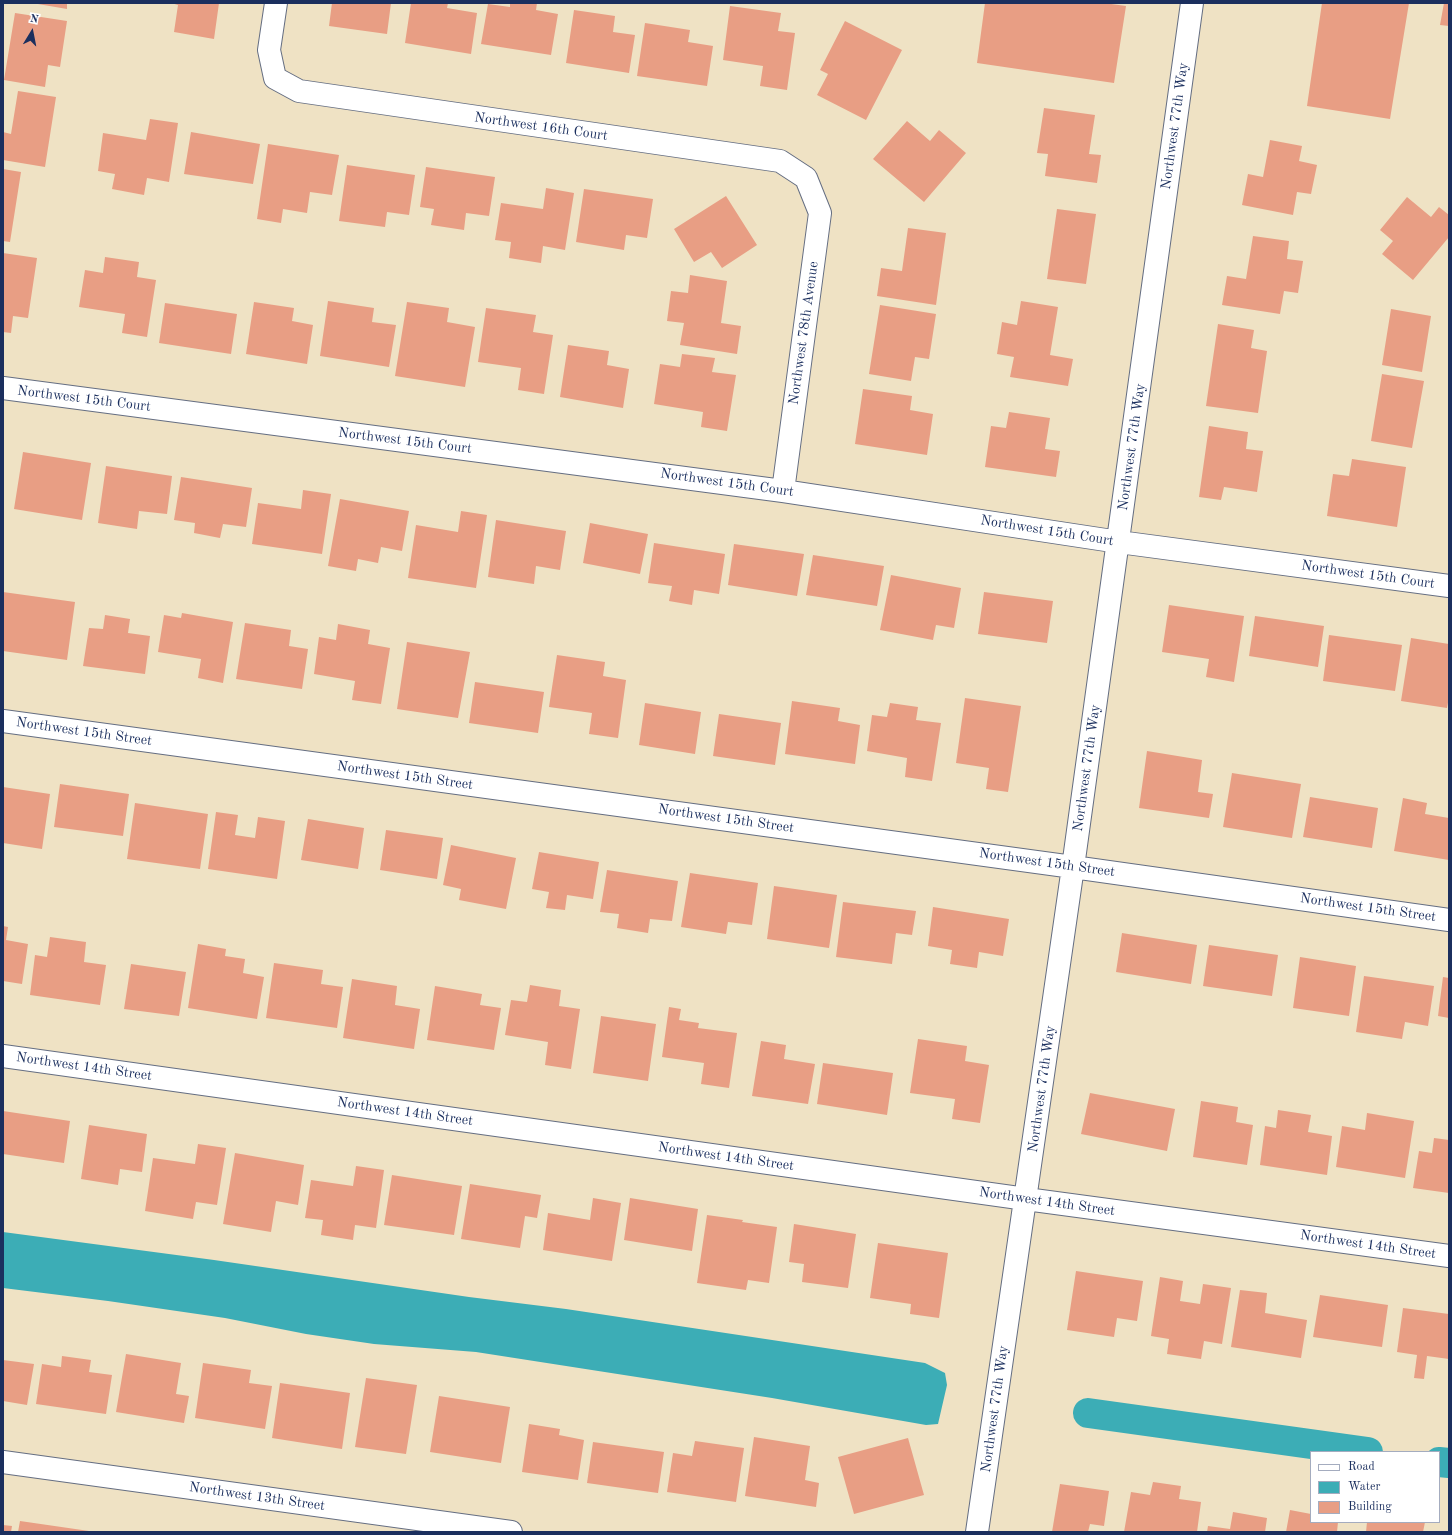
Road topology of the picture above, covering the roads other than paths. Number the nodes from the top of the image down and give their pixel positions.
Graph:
1 (276, 3) edge
2 (1192, 3) edge
3 (806, 178) joint
4 (3, 388) edge
5 (783, 491) junction
6 (1119, 542) junction
7 (1449, 586) edge
8 (3, 721) edge
9 (1073, 866) junction
10 (1449, 920) edge
11 (3, 1056) edge
12 (1026, 1199) junction
13 (1449, 1256) edge
14 (3, 1462) edge
15 (511, 1532) edge
16 (977, 1532) edge

1 - 3 street, Northwest 16th Court
2 - 6 street, Northwest 77th Way
3 - 5 street, Northwest 78th Avenue
4 - 5 street, Northwest 15th Court
5 - 6 street, Northwest 15th Court
6 - 7 street, Northwest 15th Court
6 - 9 street, Northwest 77th Way
8 - 9 street, Northwest 15th Street
9 - 10 street, Northwest 15th Street
9 - 12 street, Northwest 77th Way
11 - 12 street, Northwest 14th Street
12 - 13 street, Northwest 14th Street
12 - 16 street, Northwest 77th Way
14 - 15 street, Northwest 13th Street

